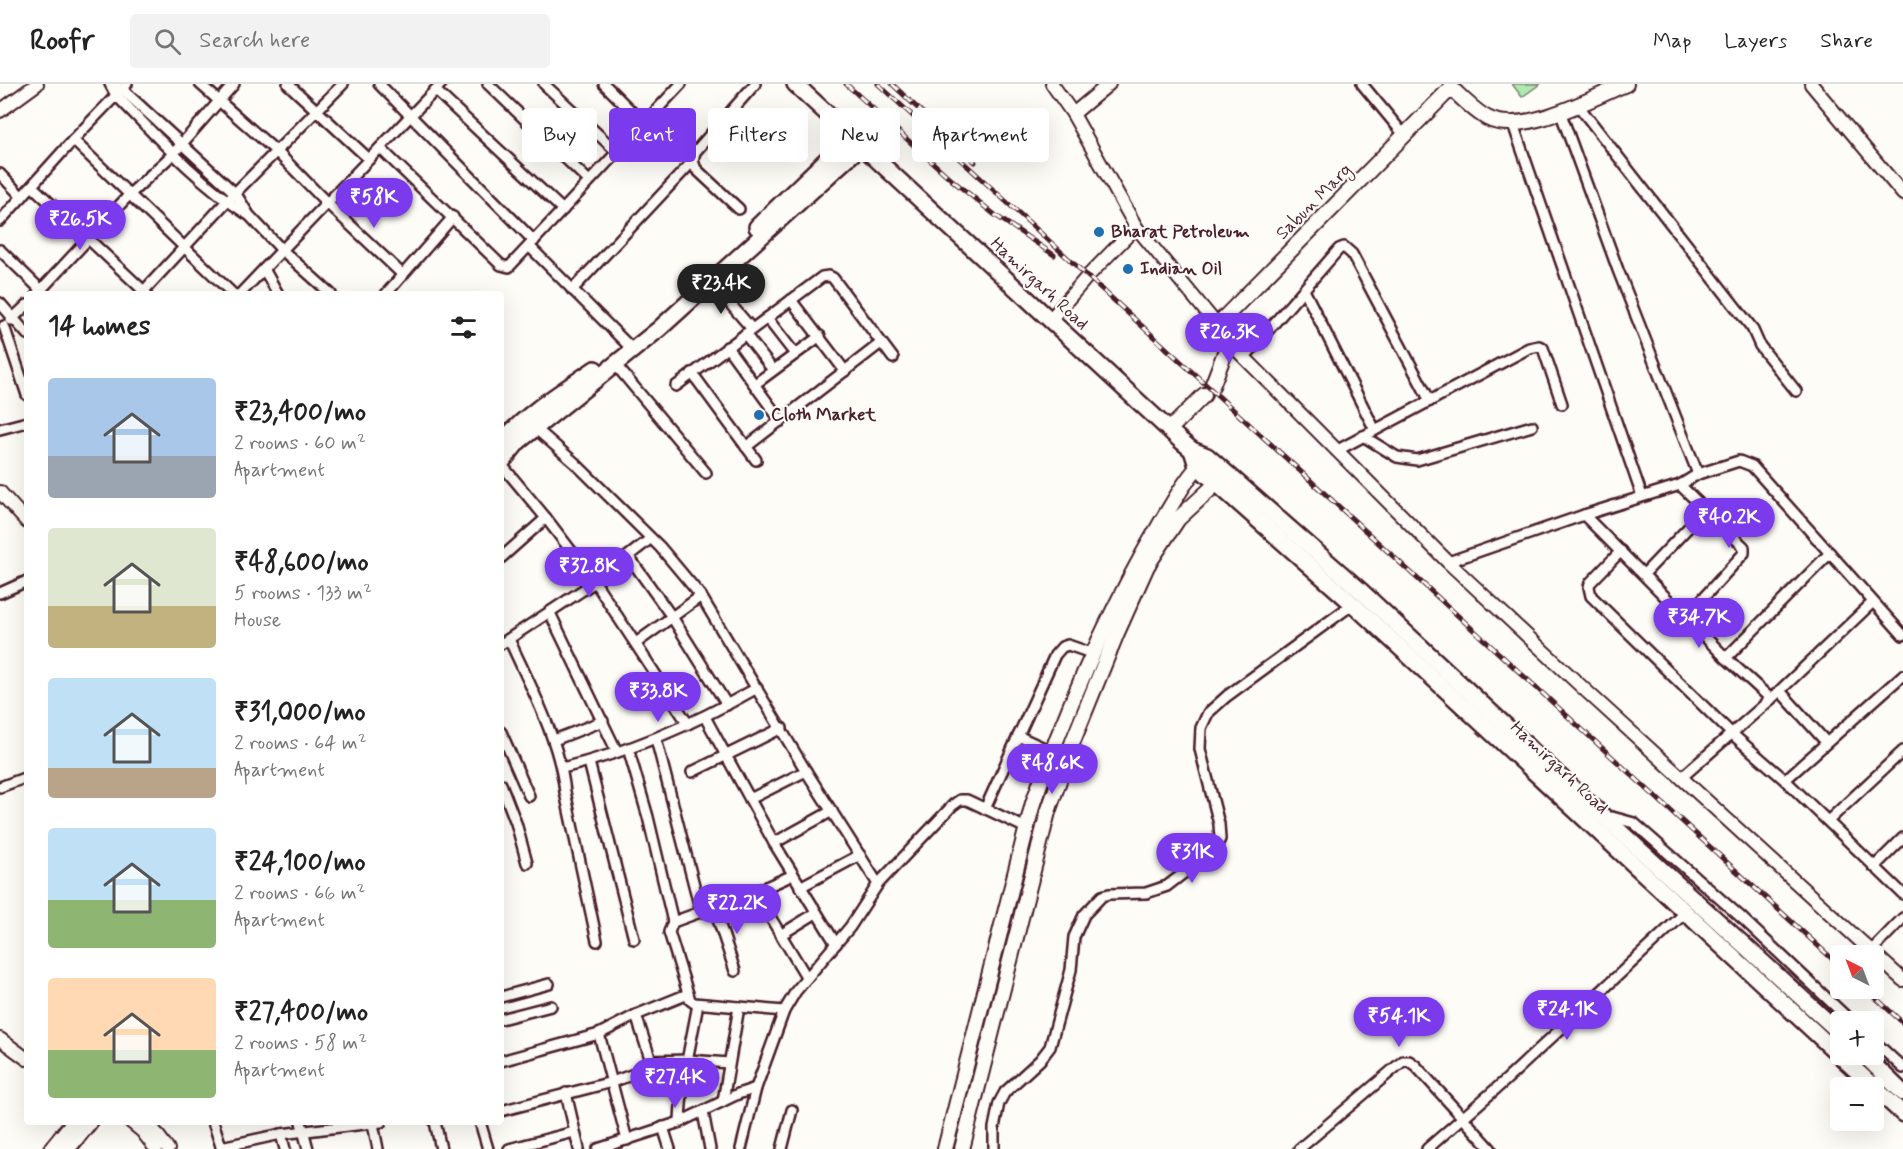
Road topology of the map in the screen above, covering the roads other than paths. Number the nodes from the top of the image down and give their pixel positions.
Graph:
1 (37, 84) edge
2 (200, 84) edge
3 (234, 84) edge
4 (288, 84) edge
5 (343, 84) edge
6 (379, 84) edge
7 (488, 84) edge
8 (544, 84) edge
9 (604, 84) edge
10 (681, 84) edge
11 (755, 84) edge
12 (795, 84) edge
13 (1052, 84) edge
14 (1108, 84) edge
15 (1362, 84) edge
16 (1626, 84) edge
17 (1811, 84) edge
18 (111, 85) edge
19 (1450, 86) edge
20 (438, 87) edge
21 (122, 89) edge
22 (219, 102) junction
23 (1577, 104) junction
24 (628, 108) edge
25 (658, 108) edge
26 (821, 108) edge
27 (318, 110) junction
28 (0, 111) edge
29 (1073, 114) junction
30 (1561, 114) junction
31 (410, 116) junction
32 (1513, 124) junction
33 (1405, 136) junction
34 (73, 140) junction
35 (183, 143) junction
36 (609, 144) edge
37 (380, 148) junction
38 (277, 152) junction
39 (696, 152) edge
40 (173, 154) junction
41 (369, 159) junction
42 (609, 159) edge
43 (692, 162) edge
44 (693, 162) edge
45 (833, 162) edge
46 (835, 162) edge
47 (879, 162) edge
48 (0, 174) edge
49 (589, 181) junction
50 (32, 186) junction
51 (130, 194) junction
52 (236, 194) junction
53 (1903, 194) edge
54 (22, 197) junction
55 (227, 201) junction
56 (327, 203) junction
57 (739, 209) dead end
58 (563, 210) junction
59 (249, 215) junction
60 (453, 217) junction
61 (0, 221) edge
62 (1136, 227) junction
63 (87, 239) junction
64 (531, 244) junction
65 (186, 247) junction
66 (0, 250) edge
67 (282, 250) junction
68 (264, 269) junction
69 (403, 275) junction
70 (712, 283) junction
71 (572, 290) junction
72 (1304, 290) junction
73 (39, 291) edge
74 (43, 291) edge
75 (142, 291) edge
76 (146, 291) edge
77 (230, 291) edge
78 (243, 291) edge
79 (276, 291) edge
80 (328, 291) edge
81 (389, 291) edge
82 (791, 300) junction
83 (0, 303) edge
84 (24, 308) edge
85 (14, 317) junction
86 (767, 318) junction
87 (1050, 320) junction
88 (1217, 325) junction
89 (2, 328) edge
90 (24, 330) edge
91 (748, 331) junction
92 (820, 336) junction
93 (1229, 342) junction
94 (881, 343) junction
95 (628, 345) junction
96 (727, 347) junction
97 (795, 354) junction
98 (892, 358) dead end
99 (1244, 358) junction
100 (615, 364) junction
101 (773, 370) junction
102 (845, 371) junction
103 (692, 373) junction
104 (755, 384) junction
105 (676, 386) dead end
106 (24, 387) edge
107 (1796, 391) dead end
108 (1430, 401) junction
109 (1562, 404) dead end
110 (781, 420) junction
111 (24, 423) edge
112 (1532, 426) dead end
113 (535, 428) junction
114 (0, 429) edge
115 (1169, 430) junction
116 (1375, 430) junction
117 (1363, 436) junction
118 (504, 439) edge
119 (746, 447) junction
120 (1336, 451) junction
121 (504, 459) edge
122 (756, 460) dead end
123 (1202, 461) junction
124 (504, 467) edge
125 (706, 473) dead end
126 (1698, 474) junction
127 (1221, 477) junction
128 (1680, 485) junction
129 (0, 492) edge
130 (1642, 496) junction
131 (1706, 509) junction
132 (1584, 515) junction
133 (546, 518) junction
134 (24, 519) edge
135 (650, 539) junction
136 (1621, 551) junction
137 (1830, 553) junction
138 (504, 555) edge
139 (629, 557) junction
140 (1448, 562) junction
141 (1644, 574) junction
142 (24, 582) edge
143 (595, 582) junction
144 (0, 593) edge
145 (701, 597) junction
146 (1873, 602) junction
147 (1353, 604) junction
148 (550, 613) junction
149 (672, 617) junction
150 (1686, 617) junction
151 (1903, 635) edge
152 (505, 641) edge
153 (636, 643) junction
154 (1094, 654) junction
155 (1726, 658) junction
156 (1903, 675) edge
157 (757, 688) junction
158 (1780, 691) junction
159 (1771, 699) junction
160 (727, 705) junction
161 (705, 717) junction
162 (603, 721) junction
163 (688, 724) junction
164 (782, 729) junction
165 (1731, 733) junction
166 (1018, 736) junction
167 (504, 739) edge
168 (656, 739) junction
169 (554, 741) junction
170 (1826, 742) junction
171 (628, 748) junction
172 (1051, 751) junction
173 (1903, 751) edge
174 (616, 752) junction
175 (726, 755) junction
176 (589, 762) junction
177 (562, 768) junction
178 (806, 771) junction
179 (692, 772) dead end
180 (1681, 777) junction
181 (24, 778) edge
182 (1785, 780) junction
183 (0, 787) edge
184 (504, 792) edge
185 (529, 796) dead end
186 (750, 799) junction
187 (985, 808) junction
188 (832, 811) junction
189 (1828, 821) junction
190 (1602, 824) junction
191 (1026, 828) junction
192 (1903, 838) edge
193 (774, 843) junction
194 (860, 855) junction
195 (527, 863) dead end
196 (1874, 867) junction
197 (793, 875) junction
198 (878, 884) junction
199 (800, 887) junction
200 (755, 892) junction
201 (1903, 894) edge
202 (714, 907) junction
203 (701, 912) junction
204 (1686, 912) junction
205 (816, 913) junction
206 (1903, 918) edge
207 (673, 922) junction
208 (782, 934) junction
209 (634, 939) dead end
210 (597, 941) dead end
211 (836, 944) junction
212 (1864, 945) edge
213 (1877, 945) edge
214 (1884, 963) edge
215 (735, 970) dead end
216 (807, 978) junction
217 (1903, 980) edge
218 (549, 984) dead end
219 (688, 994) junction
220 (504, 996) edge
221 (699, 1004) junction
222 (551, 1006) dead end
223 (739, 1007) junction
224 (784, 1011) junction
225 (1840, 1011) edge
226 (636, 1015) junction
227 (504, 1018) edge
228 (1830, 1024) edge
229 (598, 1034) junction
230 (0, 1039) edge
231 (1884, 1050) edge
232 (24, 1057) edge
233 (504, 1060) edge
234 (688, 1060) junction
235 (651, 1061) junction
236 (729, 1063) junction
237 (1874, 1065) edge
238 (1903, 1068) edge
239 (612, 1082) junction
240 (756, 1088) junction
241 (566, 1093) junction
242 (1903, 1093) edge
243 (723, 1101) junction
244 (504, 1110) edge
245 (792, 1110) dead end
246 (703, 1112) junction
247 (1903, 1114) edge
248 (1464, 1117) junction
249 (680, 1122) junction
250 (72, 1125) edge
251 (87, 1125) edge
252 (135, 1125) edge
253 (150, 1125) edge
254 (214, 1125) edge
255 (340, 1125) edge
256 (377, 1125) edge
257 (436, 1125) edge
258 (481, 1125) edge
259 (302, 1127) edge
260 (663, 1127) junction
261 (574, 1132) junction
262 (281, 1134) junction
263 (627, 1140) junction
264 (246, 1145) edge
265 (612, 1147) edge
266 (221, 1148) edge
267 (52, 1149) edge
268 (68, 1149) edge
269 (156, 1149) edge
270 (168, 1149) edge
271 (285, 1149) edge
272 (308, 1149) edge
273 (378, 1149) edge
274 (441, 1149) edge
275 (488, 1149) edge
276 (509, 1149) edge
277 (579, 1149) edge
278 (598, 1149) edge
279 (670, 1149) edge
280 (710, 1149) edge
281 (741, 1149) edge
282 (782, 1149) edge
283 (945, 1149) edge
284 (962, 1149) edge
285 (994, 1149) edge
286 (1299, 1149) edge
287 (1427, 1149) edge
288 (1491, 1149) edge

1 - 28 street
2 - 22 street
3 - 22 street
4 - 27 street
5 - 27 street
6 - 31 street
7 - 49 street
8 - 36 street
9 - 24 street
10 - 25 street
11 - 39 street
12 - 26 main road, Hamirgarh Road
13 - 29 street
14 - 29 street
15 - 33 street
16 - 23 main road
17 - 53 street
18 - 21 street
19 - 32 main road
19 - 33 main road, Sabun Marg
20 - 31 street
20 - 58 street
21 - 34 street
21 - 35 street
21 - 40 street
22 - 35 street
22 - 38 street
23 - 30 main road
23 - 107 street
27 - 38 street
27 - 41 street
29 - 62 street
30 - 32 main road
30 - 126 street
31 - 37 street
31 - 64 street
32 - 130 street
33 - 88 main road, Sabun Marg
34 - 50 street
34 - 51 street
35 - 40 street
35 - 52 street
37 - 41 street
37 - 60 street
38 - 52 street
38 - 56 street
40 - 51 street
40 - 55 street
41 - 56 street
42 - 49 street
43 - 71 street
44 - 57 street
45 - 95 main road
46 - 70 main road
47 - 87 main road, Hamirgarh Road
48 - 54 street
49 - 58 street
50 - 54 street
50 - 63 street
51 - 63 street
51 - 65 street
52 - 55 street
52 - 59 street
54 - 61 street
55 - 59 street
55 - 65 street
56 - 67 street
56 - 69 street
58 - 64 street
59 - 67 street
60 - 64 street
60 - 69 street
62 - 87 street
62 - 88 street
63 - 74 street
63 - 75 street
64 - 71 street
65 - 76 street
65 - 77 street
66 - 73 street
67 - 68 street
67 - 80 street
68 - 78 street
68 - 79 street
69 - 81 street
70 - 91 street
70 - 100 main road
71 - 95 street
72 - 99 street
72 - 108 street
72 - 116 street
82 - 86 street
82 - 92 street
82 - 94 street
83 - 85 street
84 - 85 street
85 - 89 street
85 - 90 street
86 - 91 street
86 - 97 street
87 - 115 main road, Hamirgarh Road
88 - 93 main road
89 - 106 street
91 - 96 street
91 - 101 street
92 - 97 street
92 - 102 street
93 - 99 street
93 - 115 main road
94 - 98 street
94 - 102 street
95 - 118 main road
96 - 103 street
96 - 104 street
97 - 101 street
99 - 120 street
100 - 113 main road
100 - 125 street
101 - 104 street
102 - 110 street
103 - 105 street
103 - 119 street
104 - 110 street
108 - 109 street
108 - 116 street
110 - 119 street
111 - 114 street
112 - 117 street
113 - 121 main road
113 - 135 street
115 - 123 main road, Hamirgarh Road
116 - 117 street
117 - 120 street
119 - 122 street
120 - 140 street
123 - 127 main road, Hamirgarh Road
123 - 154 main road
124 - 133 street
126 - 128 street
126 - 137 street
127 - 147 main road, Hamirgarh Road
127 - 190 main road, Hamirgarh Road
127 - 284 main road
128 - 130 street
128 - 131 street
129 - 134 street
130 - 132 street
131 - 141 street
131 - 150 street
132 - 136 street
132 - 140 street
133 - 138 street
133 - 143 street
135 - 139 street
135 - 145 street
136 - 141 street
136 - 165 street
137 - 146 street
137 - 155 street
139 - 143 street
139 - 149 street
140 - 180 street
141 - 150 street
142 - 144 street
143 - 148 street
143 - 153 street
145 - 149 street
145 - 157 street
146 - 151 street
146 - 158 street
147 - 190 main road, Hamirgarh Road
147 - 285 street
148 - 152 street
148 - 162 street
149 - 153 street
149 - 160 street
150 - 155 street
152 - 169 street
153 - 163 street
154 - 166 street
154 - 172 main road
155 - 159 street
156 - 170 street
157 - 160 street
157 - 164 street
158 - 159 street
158 - 170 street
159 - 165 street
160 - 161 street
161 - 163 street
161 - 175 street
162 - 169 street
162 - 174 street
163 - 168 street
164 - 175 street
164 - 178 street
165 - 180 street
165 - 182 street
166 - 172 street
166 - 187 street
167 - 185 street
168 - 171 street
168 - 203 street
169 - 177 street
170 - 182 street
171 - 174 street
171 - 207 street
172 - 191 main road
173 - 189 street
174 - 176 street
175 - 179 street
175 - 186 street
176 - 177 street
176 - 209 street
177 - 210 street
178 - 186 street
178 - 188 street
180 - 212 street
181 - 183 street
182 - 189 street
184 - 195 street
186 - 193 street
187 - 191 street
187 - 198 street
188 - 193 street
188 - 194 street
189 - 196 street
190 - 204 main road, Hamirgarh Road
190 - 225 street
190 - 228 main road, Hamirgarh Road
191 - 283 main road
192 - 196 street
193 - 197 street
194 - 198 street
194 - 199 street
196 - 201 street
197 - 199 street
197 - 200 street
198 - 211 street
199 - 205 street
200 - 202 street
200 - 208 street
202 - 203 street
202 - 215 street
203 - 207 street
204 - 247 main road, Hamirgarh Road
204 - 248 street
205 - 208 street
205 - 211 street
206 - 213 street
207 - 219 street
208 - 216 street
211 - 216 street
214 - 217 street
216 - 224 street
218 - 220 street
219 - 221 street
219 - 226 street
221 - 223 street
221 - 234 street
222 - 227 street
223 - 224 street
223 - 236 street
224 - 240 street
226 - 229 street
226 - 235 street
229 - 233 street
229 - 239 street
230 - 232 street
231 - 238 street
234 - 235 street
234 - 236 street
234 - 249 street
235 - 239 street
236 - 243 street
237 - 242 main road
239 - 241 street
239 - 263 street
240 - 243 street
240 - 281 street
241 - 244 street
241 - 261 street
243 - 246 street
245 - 282 street
246 - 249 street
246 - 280 street
248 - 286 street
248 - 287 street
248 - 288 street
249 - 260 street
250 - 267 main road
251 - 268 main road
252 - 269 street
253 - 270 street
254 - 266 street
255 - 259 street
256 - 273 street
257 - 274 street
258 - 275 street
259 - 262 street
259 - 272 street
260 - 263 street
260 - 279 street
261 - 276 street
261 - 277 street
262 - 264 street
262 - 271 street
263 - 265 street
264 - 266 street
265 - 278 street

